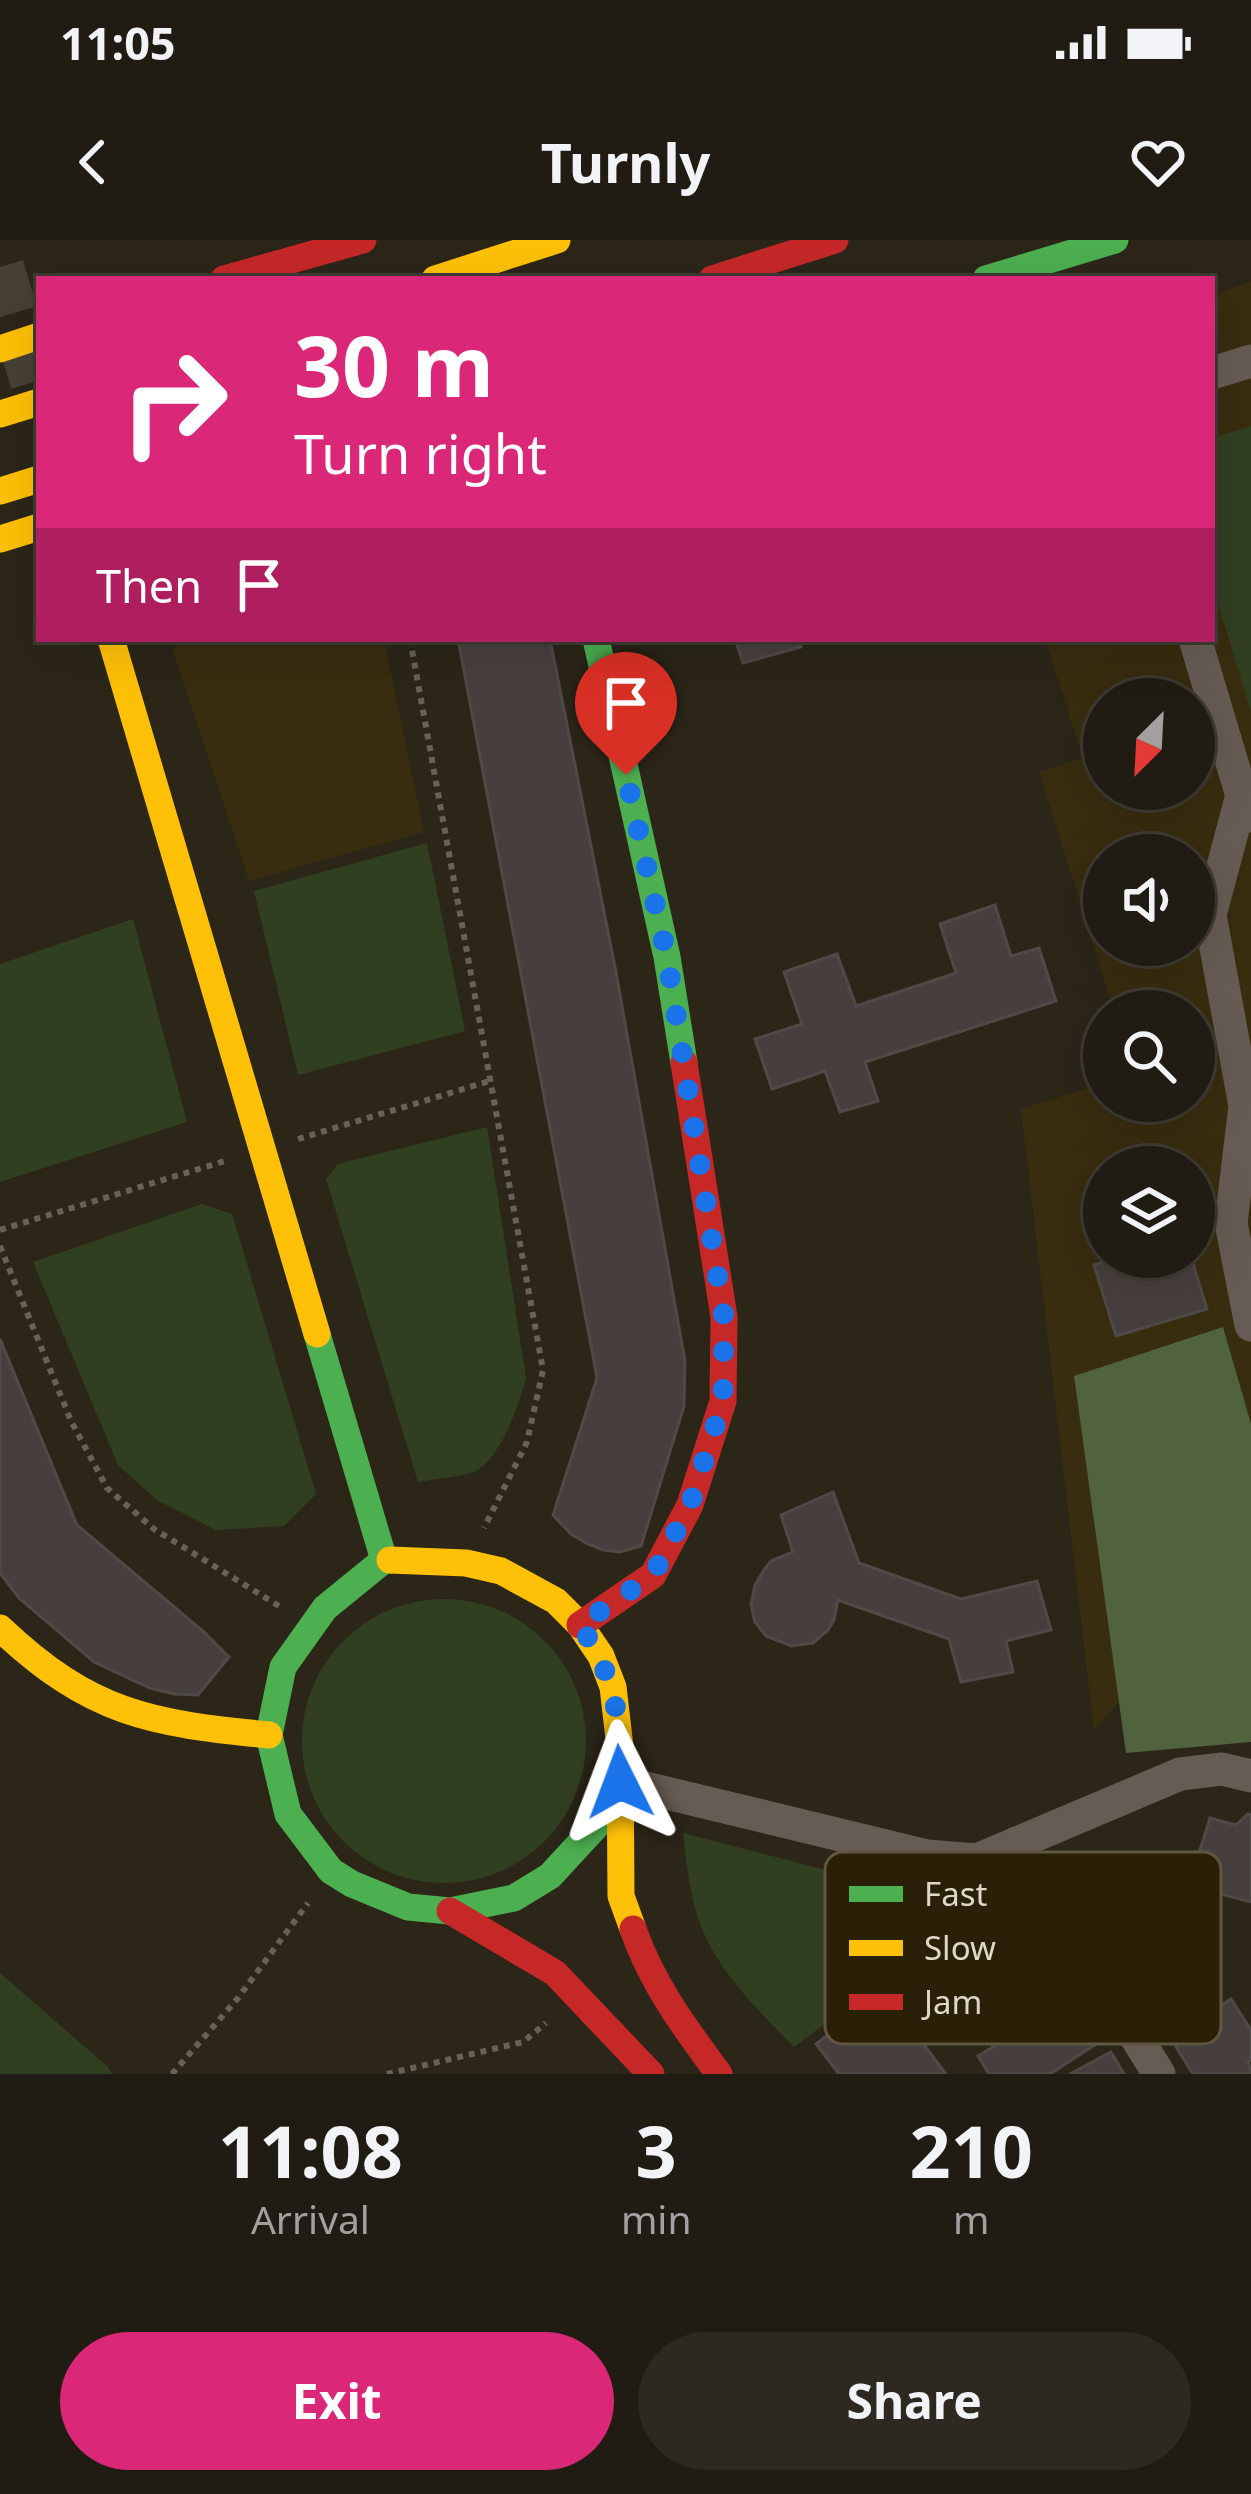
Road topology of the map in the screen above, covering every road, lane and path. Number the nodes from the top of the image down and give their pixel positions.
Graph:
1 (362, 240) edge
2 (557, 240) edge
3 (835, 240) edge
4 (1115, 240) edge
5 (235, 276) edge
6 (444, 276) edge
7 (721, 276) edge
8 (996, 276) edge
9 (36, 337) edge
10 (0, 349) edge
11 (1251, 361) edge
12 (1215, 372) edge
13 (36, 403) edge
14 (0, 414) edge
15 (36, 480) edge
16 (0, 491) edge
17 (36, 528) edge
18 (0, 538) edge
19 (112, 642) edge
20 (411, 642) edge
21 (597, 642) edge
22 (1196, 642) edge
23 (1246, 810) edge
24 (0, 1246) edge
25 (1251, 1325) edge
26 (384, 1560) junction
27 (466, 1563) junction
28 (580, 1625) junction
29 (312, 1627) junction
30 (0, 1628) edge
31 (269, 1735) junction
32 (620, 1747) junction
33 (1251, 1776) edge
34 (620, 1782) junction
35 (1016, 1843) junction
36 (910, 1852) edge
37 (994, 1852) edge
38 (1022, 1852) edge
39 (331, 1871) junction
40 (449, 1911) junction
41 (578, 1996) junction
42 (1140, 2044) edge
43 (172, 2074) edge
44 (387, 2074) edge
45 (652, 2074) edge
46 (718, 2074) edge
47 (1159, 2074) edge

1 - 5 main road
2 - 6 main road
3 - 7 main road
4 - 8 main road
9 - 10 main road
11 - 12 street
13 - 14 main road
15 - 16 main road
17 - 18 main road
19 - 26 main road
20 - 27 path
21 - 28 main road
22 - 23 street
23 - 25 street
24 - 29 path
26 - 27 main road
26 - 29 main road
27 - 28 main road
28 - 32 main road
29 - 31 main road
30 - 31 main road
31 - 39 main road
32 - 34 main road
32 - 40 main road
33 - 35 street
34 - 36 street
34 - 46 main road
35 - 37 street
35 - 38 street
39 - 40 main road
39 - 43 path
40 - 41 main road
41 - 44 path
41 - 45 main road
42 - 47 street

